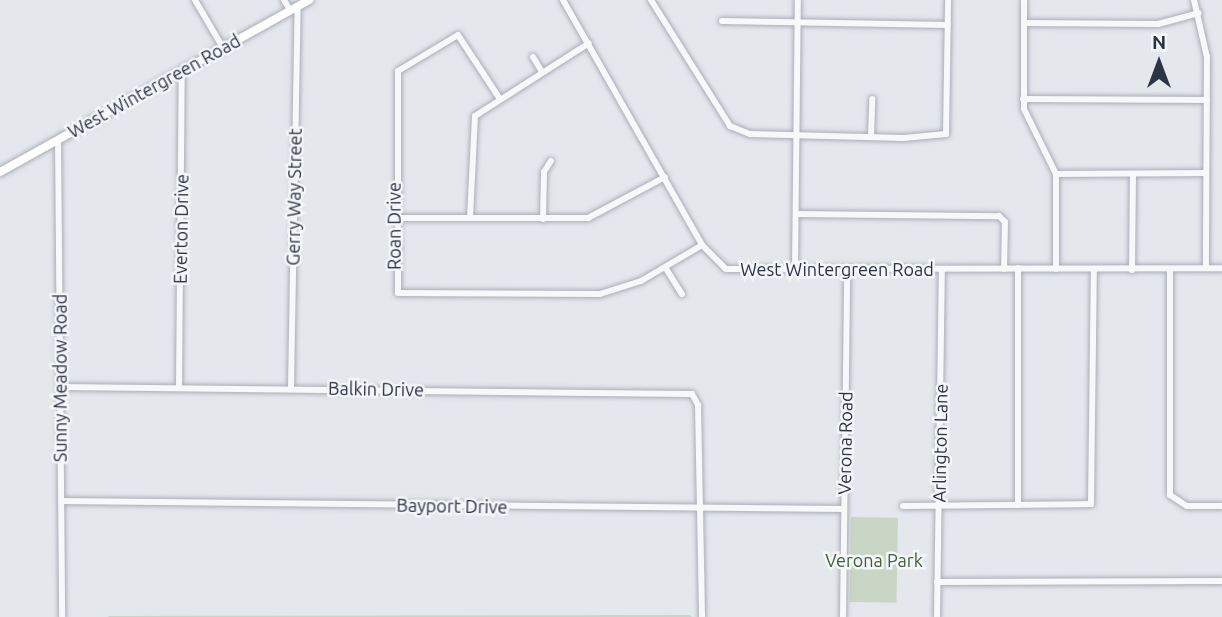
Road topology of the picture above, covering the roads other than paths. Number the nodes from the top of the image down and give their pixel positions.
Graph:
1 (195, 0) edge
2 (284, 0) edge
3 (309, 0) edge
4 (563, 0) edge
5 (651, 0) edge
6 (798, 0) edge
7 (948, 0) edge
8 (1024, 0) edge
9 (1194, 0) edge
10 (294, 8) junction
11 (1199, 13) junction
12 (722, 21) dead end
13 (798, 23) junction
14 (1024, 23) junction
15 (948, 25) junction
16 (589, 43) junction
17 (223, 48) junction
18 (533, 57) dead end
19 (183, 71) junction
20 (542, 72) junction
21 (498, 96) junction
22 (872, 99) dead end
23 (1023, 99) junction
24 (1207, 100) junction
25 (796, 135) junction
26 (871, 137) junction
27 (58, 139) junction
28 (551, 161) dead end
29 (0, 172) edge
30 (1206, 173) junction
31 (1056, 174) junction
32 (1133, 174) junction
33 (665, 177) junction
34 (796, 214) junction
35 (394, 218) junction
36 (470, 218) junction
37 (543, 219) junction
38 (702, 245) junction
39 (665, 267) junction
40 (1017, 268) junction
41 (1206, 268) junction
42 (1222, 268) edge
43 (1004, 269) junction
44 (1056, 269) junction
45 (1170, 269) junction
46 (795, 270) junction
47 (847, 270) junction
48 (942, 270) junction
49 (1094, 270) junction
50 (1132, 270) junction
51 (682, 294) dead end
52 (61, 387) junction
53 (179, 388) junction
54 (291, 388) junction
55 (61, 501) junction
56 (939, 505) junction
57 (1018, 505) junction
58 (903, 506) dead end
59 (1222, 506) edge
60 (698, 508) junction
61 (844, 509) junction
62 (1222, 581) edge
63 (937, 582) junction
64 (62, 617) edge
65 (702, 617) edge
66 (843, 617) edge
67 (937, 617) edge

1 - 17 street
2 - 10 street
3 - 10 main road, West Wintergreen Road
4 - 16 street, West Wintergreen Road
5 - 25 street
6 - 13 street
7 - 15 street
8 - 14 street
9 - 11 street
10 - 17 main road, West Wintergreen Road
10 - 54 street, Gerry Way Street
11 - 14 street
11 - 24 street
12 - 13 street
13 - 15 street
13 - 25 street
14 - 23 street
15 - 26 street
16 - 20 street
16 - 33 street, West Wintergreen Road
17 - 19 main road, West Wintergreen Road
18 - 20 street
19 - 27 main road, West Wintergreen Road
19 - 53 street, Everton Drive
20 - 21 street
21 - 35 street, Roan Drive
21 - 36 street
22 - 26 street
23 - 24 street
23 - 31 street
24 - 30 street
25 - 26 street
25 - 34 street
27 - 29 main road, West Wintergreen Road
27 - 52 street, Sunny Meadow Road
28 - 37 street
30 - 32 street
30 - 41 street
31 - 32 street
31 - 44 street
32 - 50 street
33 - 37 street
33 - 38 street, West Wintergreen Road
34 - 43 street
34 - 46 street
35 - 36 street
35 - 39 street, Roan Drive
36 - 37 street
38 - 39 street, Roan Drive
38 - 46 street, West Wintergreen Road
39 - 51 street
40 - 43 street, West Wintergreen Road
40 - 44 street, West Wintergreen Road
40 - 57 street
41 - 42 street, West Wintergreen Road
41 - 45 street, West Wintergreen Road
43 - 48 street, West Wintergreen Road
44 - 49 street, West Wintergreen Road
45 - 50 street, West Wintergreen Road
45 - 59 street
46 - 47 street, West Wintergreen Road
47 - 48 street, West Wintergreen Road
47 - 61 street, Verona Road
48 - 56 street, Arlington Lane
49 - 50 street, West Wintergreen Road
49 - 57 street
52 - 53 street, Balkin Drive
52 - 55 street, Sunny Meadow Road
53 - 54 street, Balkin Drive
54 - 60 street, Balkin Drive
55 - 60 street, Bayport Drive
55 - 64 street, Sunny Meadow Road
56 - 57 street
56 - 58 street
56 - 63 street, Arlington Lane
60 - 61 street, Bayport Drive
60 - 65 street
61 - 66 street, Verona Road
62 - 63 street
63 - 67 street, Arlington Lane

